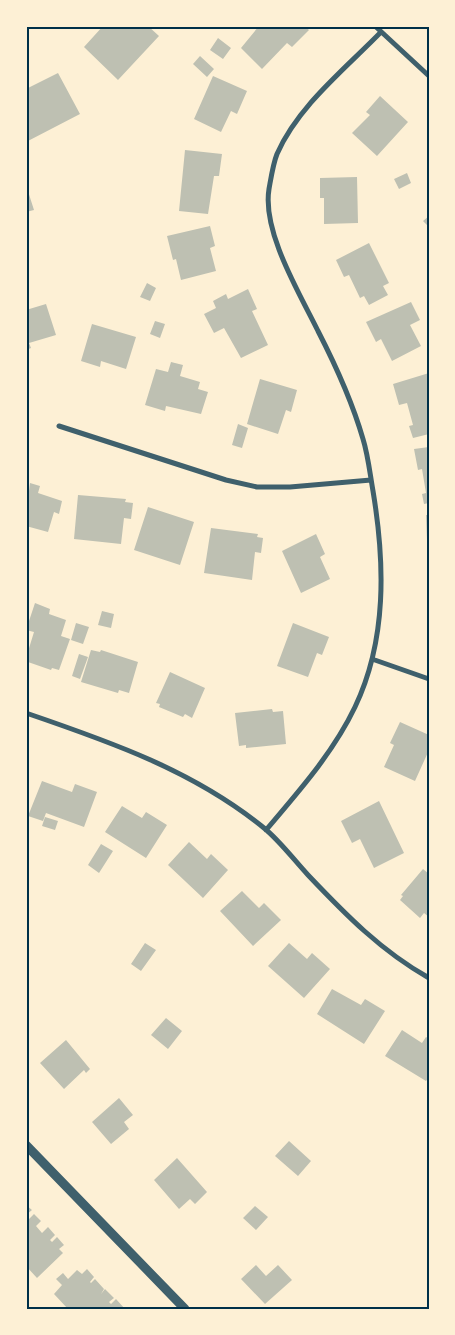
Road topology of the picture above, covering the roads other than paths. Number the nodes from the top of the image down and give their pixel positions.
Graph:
1 (375, 26) edge
2 (381, 32) junction
3 (429, 76) edge
4 (59, 426) dead end
5 (371, 480) junction
6 (372, 659) junction
7 (429, 679) edge
8 (26, 713) edge
9 (266, 830) junction
10 (429, 978) edge
11 (26, 1145) edge
12 (185, 1309) edge

1 - 2 street
2 - 3 street
2 - 5 street
4 - 5 street
5 - 6 street
6 - 7 street
6 - 9 street
8 - 9 street
9 - 10 street
11 - 12 street

